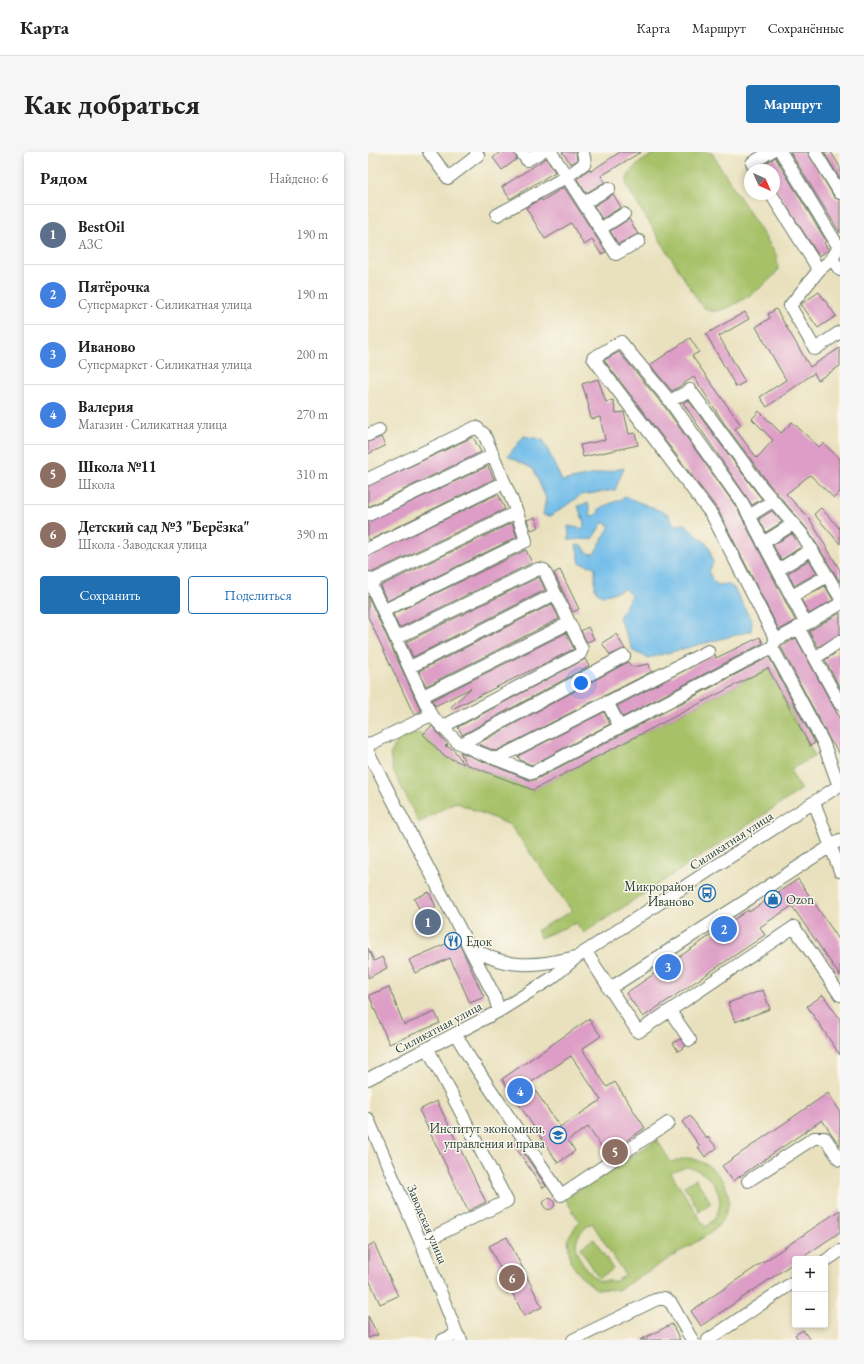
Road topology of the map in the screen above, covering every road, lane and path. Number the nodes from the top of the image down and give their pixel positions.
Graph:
1 (429, 152) edge
2 (476, 152) edge
3 (521, 152) edge
4 (541, 152) edge
5 (551, 152) edge
6 (583, 152) edge
7 (770, 152) edge
8 (781, 152) edge
9 (815, 152) edge
10 (753, 164) edge
11 (568, 176) junction
12 (608, 188) dead end
13 (840, 193) edge
14 (775, 200) edge
15 (584, 203) junction
16 (624, 214) dead end
17 (497, 215) dead end
18 (600, 229) junction
19 (639, 241) dead end
20 (839, 245) edge
21 (832, 258) junction
22 (819, 270) junction
23 (840, 270) edge
24 (840, 332) edge
25 (670, 401) junction
26 (493, 455) junction
27 (368, 478) edge
28 (503, 483) junction
29 (773, 501) junction
30 (517, 512) junction
31 (368, 514) edge
32 (749, 516) junction
33 (793, 524) junction
34 (763, 543) junction
35 (368, 549) edge
36 (812, 550) junction
37 (778, 570) junction
38 (827, 576) junction
39 (369, 580) edge
40 (555, 594) junction
41 (792, 596) junction
42 (840, 597) edge
43 (840, 604) edge
44 (383, 611) junction
45 (569, 623) junction
46 (802, 626) junction
47 (396, 638) junction
48 (840, 641) edge
49 (774, 644) junction
50 (708, 651) dead end
51 (624, 656) dead end
52 (815, 658) junction
53 (410, 668) junction
54 (835, 682) edge
55 (423, 696) junction
56 (607, 702) junction
57 (840, 704) edge
58 (431, 714) junction
59 (442, 726) junction
60 (620, 727) junction
61 (461, 744) junction
62 (368, 745) edge
63 (368, 752) edge
64 (496, 759) junction
65 (839, 786) edge
66 (814, 802) junction
67 (835, 844) edge
68 (840, 871) edge
69 (468, 943) junction
70 (581, 954) junction
71 (609, 989) junction
72 (840, 994) edge
73 (498, 1011) junction
74 (670, 1011) junction
75 (456, 1034) junction
76 (690, 1040) dead end
77 (428, 1049) junction
78 (368, 1079) edge
79 (368, 1119) edge
80 (668, 1123) dead end
81 (840, 1160) edge
82 (748, 1181) dead end
83 (421, 1242) junction
84 (840, 1251) edge
85 (828, 1259) edge
86 (792, 1283) edge
87 (459, 1337) edge
88 (443, 1340) edge
89 (573, 1340) edge
90 (692, 1340) edge
91 (708, 1340) edge

1 - 2 street
3 - 4 street
5 - 11 street
6 - 11 street
7 - 10 street
8 - 20 street
9 - 13 street
11 - 15 street
11 - 17 street
12 - 15 street
14 - 22 street
15 - 18 street
16 - 18 street
18 - 19 street
20 - 21 street
21 - 22 street
21 - 23 street
22 - 24 street
25 - 29 street
25 - 32 street
25 - 49 street
26 - 27 street
26 - 28 street
26 - 31 street
28 - 30 street
28 - 35 street
29 - 32 street
29 - 33 street
30 - 39 street
30 - 44 street
32 - 34 street
33 - 34 street
33 - 36 street
34 - 37 street
36 - 37 street
36 - 38 street
37 - 41 street
38 - 41 street
38 - 42 street
39 - 44 street
40 - 45 street
40 - 47 street
40 - 53 street
41 - 46 street
43 - 46 street
44 - 47 street
45 - 55 street
45 - 59 street
46 - 49 street
46 - 52 street
47 - 53 street
48 - 52 street
49 - 60 street
49 - 65 street
50 - 56 street
51 - 61 street
52 - 54 street
53 - 55 street
54 - 57 street
55 - 58 street
56 - 60 street
56 - 64 street
58 - 59 street
58 - 62 street
59 - 61 street
60 - 64 street
61 - 64 street
63 - 69 street
65 - 66 street, Силикатная улица
66 - 67 street
66 - 70 street, Силикатная улица
67 - 68 street
67 - 71 street
69 - 70 street
69 - 73 street
70 - 71 street
70 - 73 street, Силикатная улица
71 - 74 street
72 - 74 street
73 - 75 street, Силикатная улица
74 - 76 street
75 - 77 street, Силикатная улица
75 - 80 street
77 - 78 street, Силикатная улица
77 - 83 street
79 - 83 street, Заводская улица
81 - 82 street
83 - 87 street, Заводская улица
84 - 85 street
86 - 91 street
87 - 88 street
89 - 90 street

